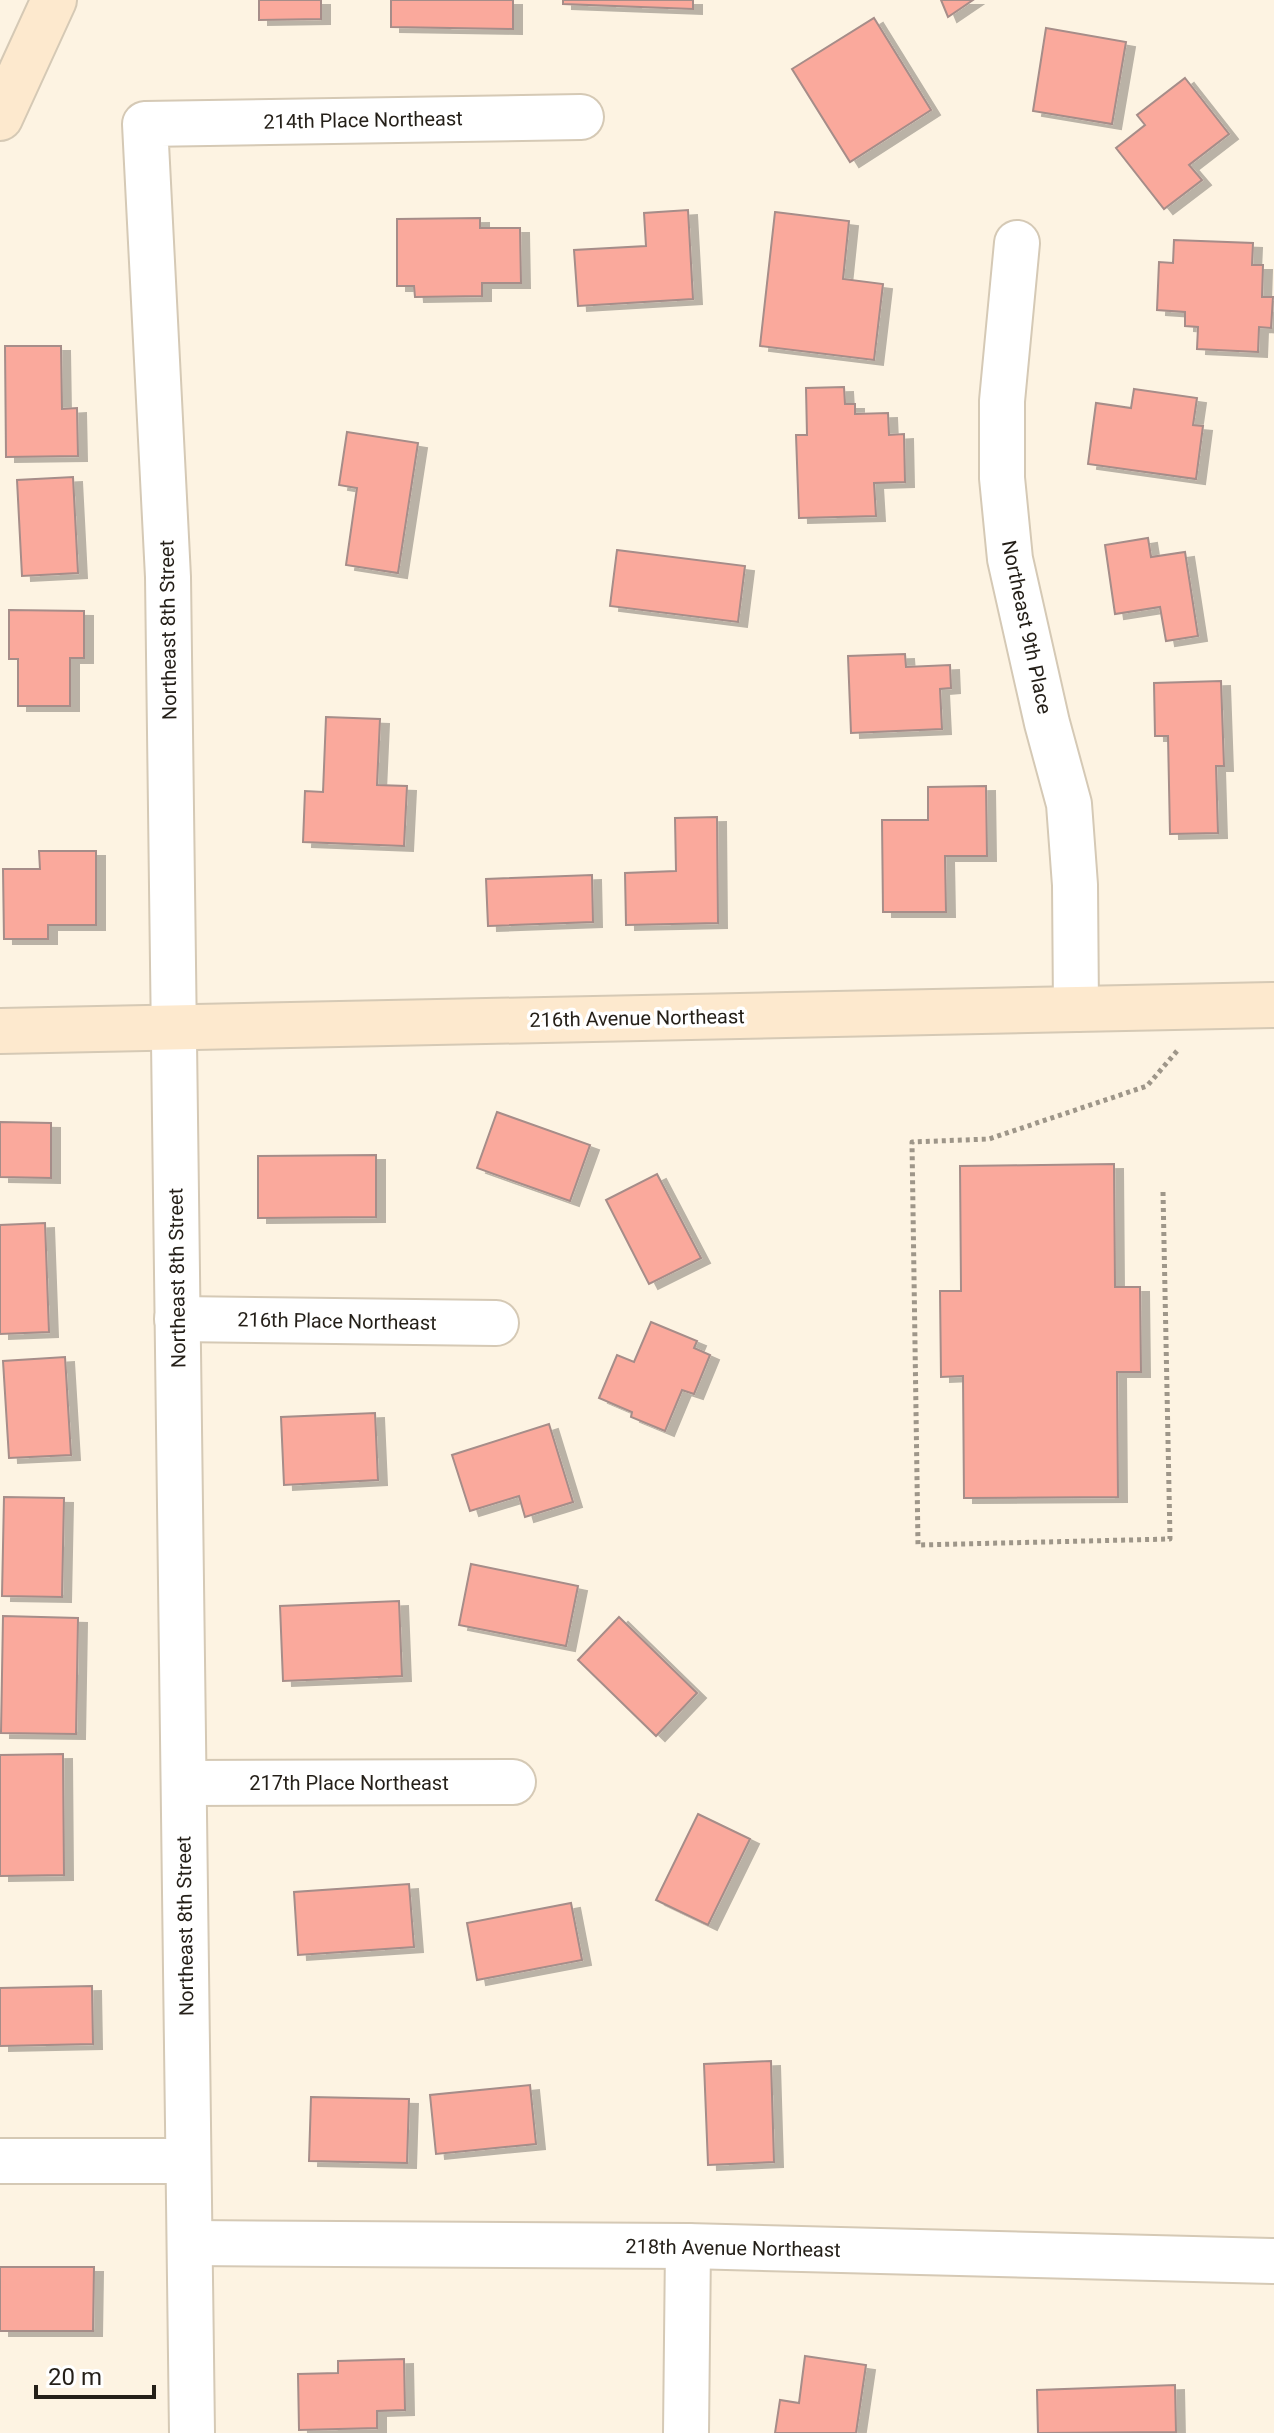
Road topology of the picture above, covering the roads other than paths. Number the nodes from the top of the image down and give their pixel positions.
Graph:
1 (54, 0) edge
2 (581, 117) dead end
3 (0, 118) edge
4 (145, 124) joint
5 (1017, 243) dead end
6 (1274, 1005) edge
7 (1076, 1009) junction
8 (174, 1028) junction
9 (0, 1031) edge
10 (177, 1319) junction
11 (496, 1323) dead end
12 (513, 1782) dead end
13 (184, 1783) junction
14 (0, 2161) edge
15 (188, 2161) junction
16 (191, 2243) junction
17 (688, 2246) junction
18 (1274, 2261) edge
19 (192, 2433) edge
20 (686, 2433) edge

1 - 3 street
2 - 4 street, 214th Place Northeast
4 - 8 street, Northeast 8th Street
5 - 7 street, Northeast 9th Place
6 - 7 street, 216th Avenue Northeast
7 - 8 street, 216th Avenue Northeast
8 - 9 street, 216th Avenue Northeast
8 - 10 street, Northeast 8th Street
10 - 11 street, 216th Place Northeast
10 - 13 street, Northeast 8th Street
12 - 13 street, 217th Place Northeast
13 - 15 street, Northeast 8th Street
14 - 15 street
15 - 16 street, Northeast 8th Street
16 - 17 street, 218th Avenue Northeast
16 - 19 street, Northeast 8th Street
17 - 18 street, 218th Avenue Northeast
17 - 20 street

